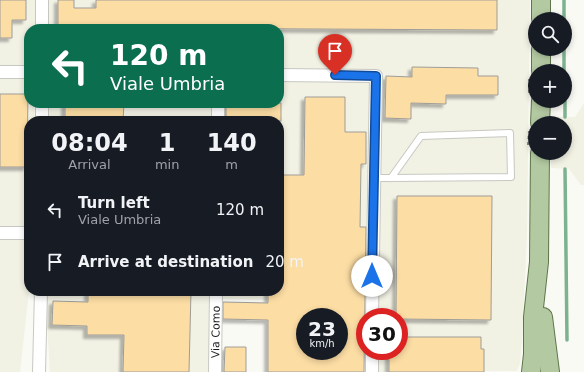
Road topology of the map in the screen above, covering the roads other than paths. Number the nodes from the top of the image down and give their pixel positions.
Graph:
1 (42, 0) edge
2 (541, 0) edge
3 (541, 12) edge
4 (42, 24) edge
5 (0, 72) edge
6 (24, 72) edge
7 (284, 75) edge
8 (540, 160) edge
9 (374, 178) junction
10 (391, 178) junction
11 (0, 233) edge
12 (24, 233) edge
13 (539, 262) junction
14 (41, 296) edge
15 (216, 296) edge
16 (372, 308) edge
17 (372, 360) edge
18 (39, 372) edge
19 (215, 372) edge
20 (372, 372) edge
21 (531, 372) edge
22 (550, 372) edge

1 - 4 street
2 - 3 main road
5 - 6 street
7 - 9 street
8 - 13 main road
9 - 10 lane
9 - 16 street
10 - 10 lane
11 - 12 street
13 - 21 main road
13 - 22 main road
14 - 18 street
15 - 19 street, Via Como
17 - 20 street

